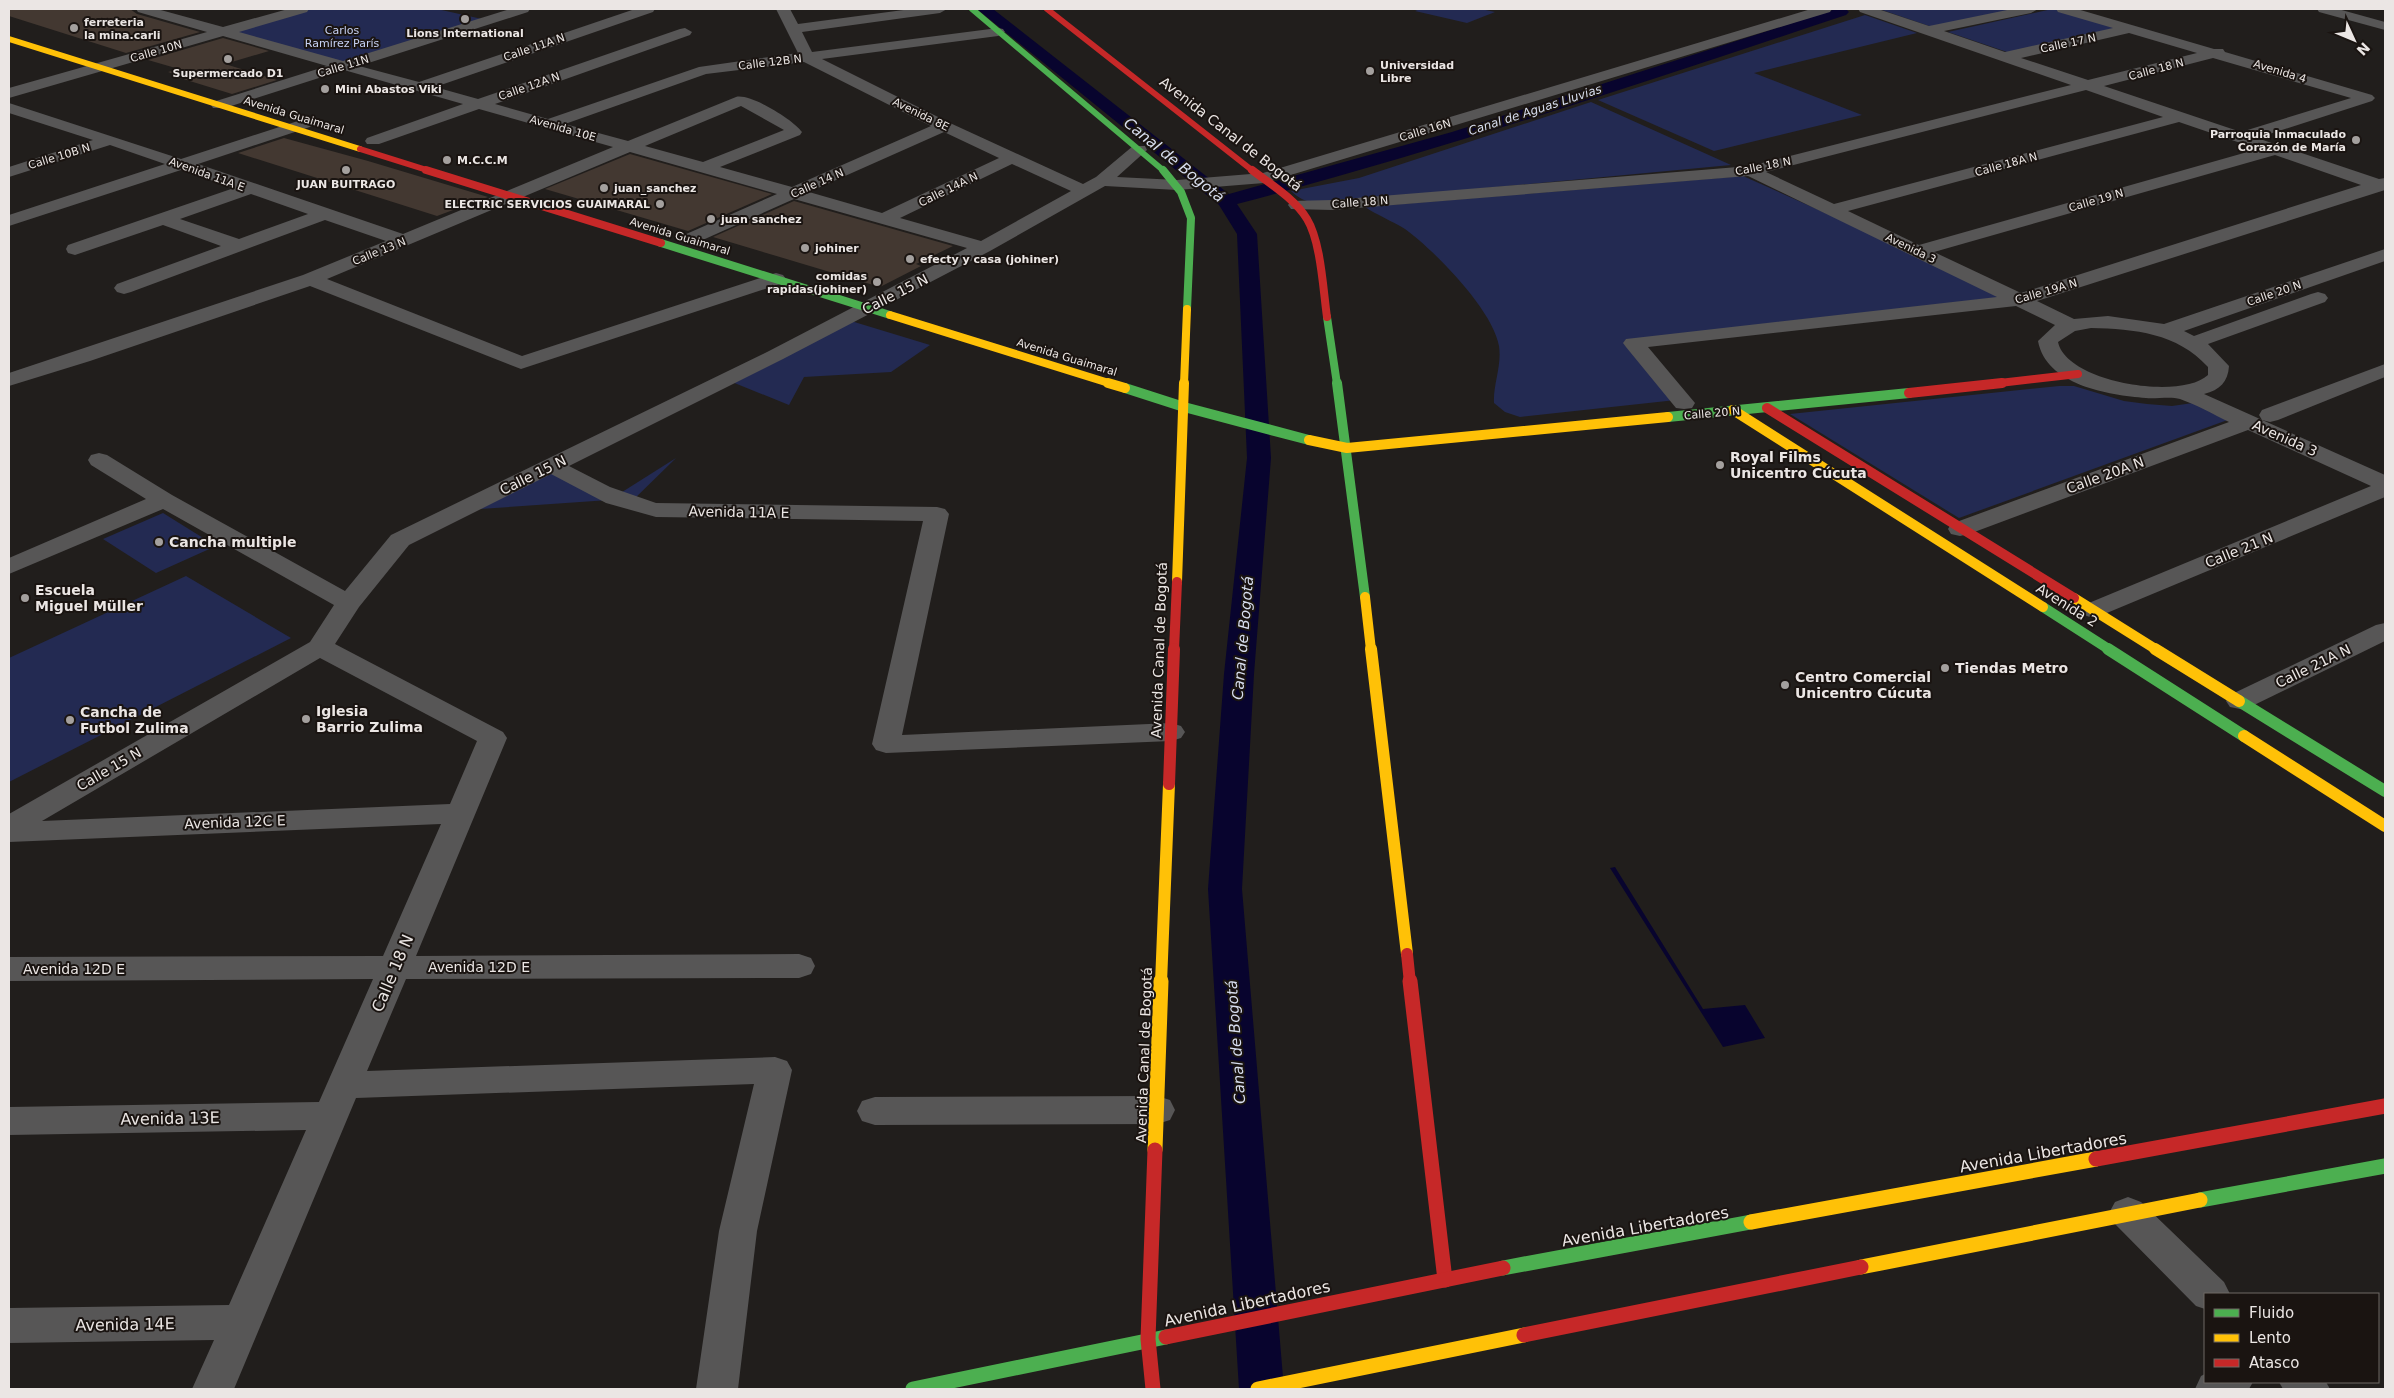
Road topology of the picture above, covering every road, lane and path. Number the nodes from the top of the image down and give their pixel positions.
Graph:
1 (143, 9) edge
2 (190, 9) edge
3 (302, 9) edge
4 (523, 9) edge
5 (648, 9) edge
6 (783, 9) edge
7 (940, 9) edge
8 (972, 9) edge
9 (1047, 9) edge
10 (1825, 9) edge
11 (1865, 9) edge
12 (2031, 9) edge
13 (2063, 9) edge
14 (2324, 9) edge
15 (166, 15) junction
16 (682, 16) dead end
17 (2385, 26) edge
18 (9, 28) edge
19 (2132, 28) junction
20 (792, 29) junction
21 (1929, 31) junction
22 (223, 32) junction
23 (998, 32) junction
24 (9, 39) edge
25 (2218, 52) junction
26 (2004, 56) junction
27 (808, 58) junction
28 (118, 62) junction
29 (344, 66) junction
30 (100, 68) junction
31 (2090, 86) junction
32 (420, 87) junction
33 (9, 93) edge
34 (238, 99) junction
35 (478, 104) junction
36 (219, 105) junction
37 (9, 108) edge
38 (2180, 117) junction
39 (46, 119) junction
40 (310, 122) junction
41 (550, 124) junction
42 (944, 126) junction
43 (18, 127) dead end
44 (292, 128) junction
45 (2240, 138) junction
46 (110, 140) junction
47 (373, 141) junction
48 (628, 146) junction
49 (1139, 150) junction
50 (2274, 150) junction
51 (1011, 158) junction
52 (180, 164) junction
53 (449, 165) dead end
54 (703, 168) junction
55 (1750, 171) junction
56 (9, 172) edge
57 (1102, 181) junction
58 (1262, 181) junction
59 (1186, 185) junction
60 (2383, 185) edge
61 (525, 188) junction
62 (248, 189) junction
63 (507, 189) junction
64 (1084, 191) junction
65 (793, 193) junction
66 (543, 194) dead end
67 (1292, 201) junction
68 (1833, 210) junction
69 (324, 214) junction
70 (164, 218) junction
71 (884, 219) junction
72 (9, 222) edge
73 (685, 238) joint
74 (405, 241) junction
75 (708, 245) dead end
76 (240, 246) junction
77 (983, 248) junction
78 (75, 249) dead end
79 (1918, 251) junction
80 (2385, 255) edge
81 (2385, 274) edge
82 (310, 279) junction
83 (776, 279) junction
84 (124, 288) dead end
85 (2020, 300) junction
86 (879, 301) junction
87 (2071, 325) junction
88 (2164, 331) junction
89 (2193, 342) junction
90 (2063, 368) junction
91 (2385, 370) edge
92 (9, 380) edge
93 (2207, 386) junction
94 (2184, 393) junction
95 (1684, 403) dead end
96 (1184, 407) junction
97 (1767, 408) junction
98 (1732, 410) junction
99 (2259, 418) junction
100 (1292, 423) dead end
101 (1390, 432) dead end
102 (1346, 443) junction
103 (99, 460) dead end
104 (552, 465) junction
105 (2385, 467) edge
106 (2385, 484) edge
107 (2385, 490) edge
108 (164, 500) junction
109 (1960, 529) junction
110 (9, 567) edge
111 (348, 603) junction
112 (2092, 610) junction
113 (2385, 631) edge
114 (320, 647) junction
115 (2240, 701) junction
116 (1171, 732) junction
117 (2385, 791) edge
118 (461, 813) junction
119 (2385, 826) edge
120 (9, 827) edge
121 (9, 832) edge
122 (799, 966) dead end
123 (394, 967) junction
124 (9, 969) edge
125 (337, 1100) junction
126 (2385, 1106) edge
127 (1157, 1110) junction
128 (875, 1111) dead end
129 (9, 1121) edge
130 (2385, 1166) edge
131 (2128, 1213) junction
132 (1445, 1280) junction
133 (2209, 1293) edge
134 (242, 1322) junction
135 (9, 1326) edge
136 (1148, 1339) junction
137 (2230, 1383) edge
138 (213, 1389) edge
139 (717, 1389) edge
140 (913, 1389) edge
141 (1153, 1389) edge
142 (1258, 1389) edge
143 (2216, 1389) edge

1 - 15 street, Avenida 10E
2 - 15 street
3 - 22 street, Calle 10N
4 - 29 street, Calle 11N
5 - 32 street, Calle 11A N
6 - 20 street
7 - 20 street
8 - 23 main road, Avenida Canal de Bogotá
9 - 58 main road, Avenida Canal de Bogotá
10 - 58 street, Calle 16N
11 - 21 street
12 - 21 street
13 - 19 street, Avenida 4
14 - 17 street
15 - 22 street, Avenida 10E
16 - 35 street, Calle 12A N
18 - 28 main road, Avenida Guaimaral
19 - 25 street, Avenida 4
19 - 26 street, Calle 17 N
20 - 27 street
21 - 26 street
22 - 28 street, Calle 10N
22 - 29 street, Avenida 10E
23 - 27 street, Calle 12B N
23 - 49 main road, Avenida Canal de Bogotá
24 - 30 main road, Avenida Guaimaral
25 - 31 street, Calle 18 N
25 - 45 street, Avenida 4
26 - 31 street
27 - 41 street, Calle 12B N
27 - 42 street, Avenida 8E
28 - 30 street, Calle 10N
28 - 34 main road, Avenida Guaimaral
29 - 32 street, Avenida 10E
29 - 34 street, Calle 11N
30 - 33 street, Calle 10N
30 - 36 main road, Avenida Guaimaral
31 - 38 street
31 - 55 street, Calle 18 N
32 - 35 street, Avenida 10E
34 - 36 street, Calle 11N
34 - 40 main road, Avenida Guaimaral
35 - 41 street, Avenida 10E
35 - 47 street, Calle 12A N
36 - 44 main road, Avenida Guaimaral
37 - 39 street, Avenida 11A E
38 - 45 street
38 - 68 street, Calle 18A N
39 - 43 street
39 - 46 street, Avenida 11A E
40 - 44 street
40 - 47 main road, Avenida Guaimaral
41 - 48 street, Avenida 10E
42 - 51 street, Avenida 8E
42 - 65 street, Calle 14 N
44 - 52 street
44 - 63 main road, Avenida Guaimaral
45 - 50 street
46 - 52 street, Avenida 11A E
46 - 56 street, Calle 10B N
47 - 53 main road, Avenida Guaimaral
48 - 54 street, Avenida 10E
48 - 54 street, Calle 13 N
48 - 61 street, Calle 13 N
49 - 57 street, Calle 15 N
49 - 59 main road, Avenida Canal de Bogotá
50 - 60 street
50 - 79 street, Calle 19 N
51 - 64 street, Avenida 8E
51 - 71 street, Calle 14A N
52 - 62 street, Avenida 11A E
52 - 72 street
54 - 65 street, Avenida 10E
55 - 67 street, Calle 18 N
55 - 68 street, Avenida 3
57 - 59 street
57 - 64 street, Calle 15 N
58 - 59 street, Calle 16N
58 - 67 main road, Avenida Canal de Bogotá
59 - 96 main road, Avenida Canal de Bogotá
60 - 85 street, Calle 19A N
61 - 63 street, Calle 13 N
61 - 66 main road
62 - 69 street, Avenida 11A E
62 - 70 street
63 - 74 street, Calle 13 N
63 - 83 main road, Avenida Guaimaral
64 - 77 street, Calle 15 N
65 - 71 street, Avenida 10E
65 - 73 street, Calle 14 N
67 - 102 main road, Avenida Canal de Bogotá
68 - 79 street, Avenida 3
69 - 74 street, Avenida 11A E
69 - 76 street
70 - 76 street
70 - 78 street
71 - 77 street, Avenida 10E
73 - 75 main road, Avenida Guaimaral
74 - 82 street, Calle 13 N
76 - 84 street
77 - 86 street, Calle 15 N
79 - 85 street, Avenida 3
80 - 88 street, Calle 20 N
81 - 89 street, Calle 20 N
82 - 83 street
82 - 92 street, Calle 13 N
83 - 86 main road, Avenida Guaimaral
85 - 87 street, Avenida 3
85 - 95 street, Calle 19A N
86 - 96 main road, Avenida Guaimaral
86 - 104 street, Calle 15 N
87 - 88 street
87 - 90 street
88 - 89 street
89 - 93 street
90 - 94 street
90 - 97 main road, Calle 20 N
91 - 99 street, Calle 20A N
93 - 94 street
93 - 99 street, Avenida 3
94 - 99 street, Avenida 3
96 - 102 main road, Avenida Guaimaral
96 - 116 main road, Avenida Canal de Bogotá
97 - 98 main road, Calle 20 N
97 - 109 main road, Avenida 2
98 - 102 main road, Calle 20 N
98 - 119 main road, Avenida 2
99 - 105 street, Avenida 3
99 - 106 street, Avenida 3
99 - 109 street, Calle 20A N
100 - 102 main road
101 - 102 main road
102 - 132 main road, Avenida Canal de Bogotá
103 - 108 street
104 - 111 street, Calle 15 N
104 - 116 street, Avenida 11A E
107 - 112 street, Calle 21 N
108 - 110 street
108 - 111 street
109 - 112 main road, Avenida 2
111 - 114 street, Calle 15 N
112 - 115 main road, Avenida 2
113 - 115 street, Calle 21A N
114 - 118 street, Calle 18 N
114 - 120 street, Calle 15 N
115 - 117 main road, Avenida 2
116 - 127 main road, Avenida Canal de Bogotá
118 - 121 street, Avenida 12C E
118 - 123 street, Calle 18 N
122 - 123 street, Avenida 12D E
123 - 124 street, Avenida 12D E
123 - 125 street, Calle 18 N
125 - 129 street, Avenida 13E
125 - 134 street, Calle 18 N
125 - 139 street, Avenida 13E
126 - 132 main road, Avenida Libertadores
127 - 128 street
127 - 136 main road, Avenida Canal de Bogotá
130 - 131 main road
131 - 133 street
131 - 142 main road
132 - 136 main road, Avenida Libertadores
134 - 135 street, Avenida 14E
134 - 138 street, Calle 18 N
136 - 140 main road, Avenida Libertadores
136 - 141 main road, Avenida Canal de Bogotá
137 - 143 street

